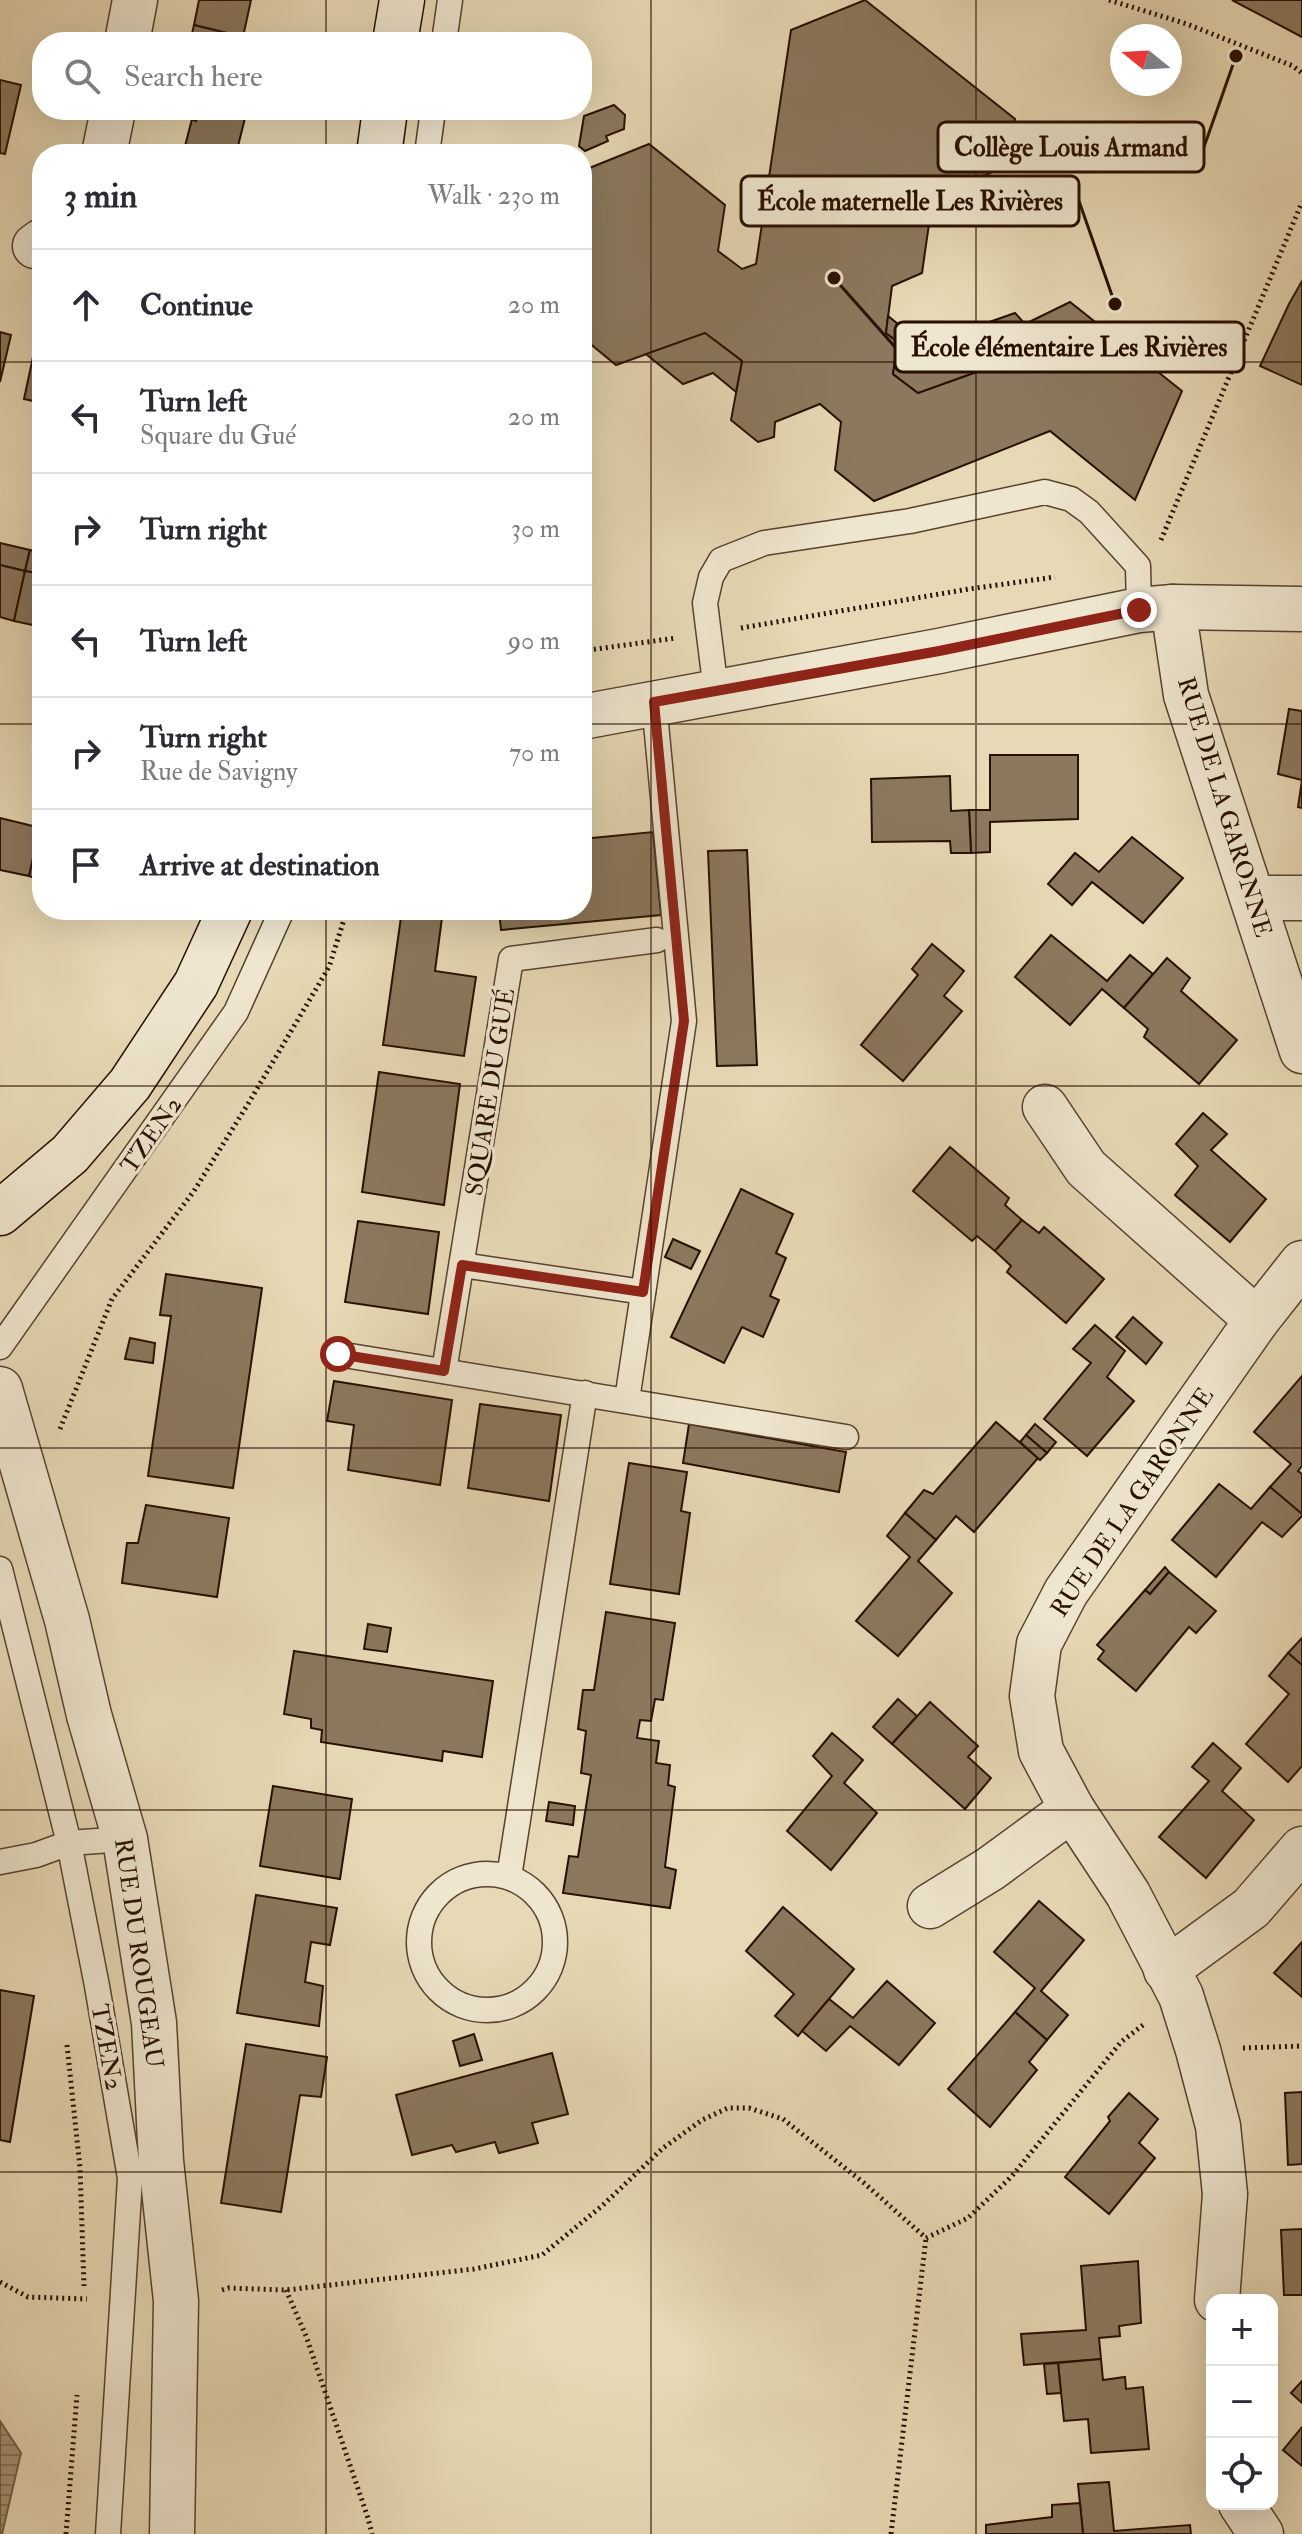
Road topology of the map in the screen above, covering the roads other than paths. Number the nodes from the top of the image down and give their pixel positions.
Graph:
1 (135, 0) edge
2 (402, 0) edge
3 (450, 0) edge
4 (129, 32) edge
5 (397, 32) edge
6 (445, 32) edge
7 (111, 120) edge
8 (384, 120) edge
9 (432, 120) edge
10 (106, 144) edge
11 (380, 144) edge
12 (428, 144) edge
13 (1156, 608) junction
14 (1302, 609) edge
15 (716, 691) junction
16 (654, 702) junction
17 (592, 715) edge
18 (1253, 898) junction
19 (1302, 898) edge
20 (225, 920) edge
21 (277, 920) edge
22 (657, 940) dead end
23 (1302, 1051) edge
24 (1045, 1107) dead end
25 (0, 1213) edge
26 (1302, 1263) edge
27 (462, 1265) junction
28 (643, 1292) junction
29 (1257, 1320) junction
30 (0, 1347) edge
31 (338, 1354) dead end
32 (444, 1371) junction
33 (0, 1389) edge
34 (585, 1393) junction
35 (627, 1400) junction
36 (846, 1437) dead end
37 (0, 1569) edge
38 (1072, 1809) junction
39 (125, 1839) junction
40 (69, 1843) junction
41 (1302, 1849) edge
42 (0, 1862) edge
43 (509, 1877) junction
44 (930, 1906) dead end
45 (1173, 1983) junction
46 (1217, 2294) edge
47 (1245, 2510) edge
48 (108, 2534) edge
49 (172, 2534) edge
50 (1261, 2534) edge

1 - 4 street
2 - 5 street
3 - 6 lane
7 - 10 street
8 - 11 street
9 - 12 lane
13 - 14 street
13 - 15 street
13 - 15 lane
13 - 18 street, RUE DE LA GARONNE
15 - 16 street
16 - 17 street
16 - 28 lane
18 - 19 street
18 - 23 street, RUE DE LA GARONNE
20 - 25 street
21 - 30 lane, TZEN2
22 - 27 lane, SQUARE DU GUÉ
24 - 29 street
26 - 29 street, RUE DE LA GARONNE
27 - 28 lane
27 - 32 lane, SQUARE DU GUÉ
28 - 35 lane
29 - 38 street, RUE DE LA GARONNE
31 - 32 lane
32 - 34 lane
33 - 39 street, RUE DU ROUGEAU
34 - 35 lane
34 - 43 lane
35 - 36 lane
37 - 40 lane, TZEN2
38 - 44 street
38 - 45 street, RUE DE LA GARONNE
39 - 40 lane
39 - 49 street, RUE DU ROUGEAU
40 - 42 lane
40 - 48 lane, TZEN2
41 - 45 street
43 - 43 lane
45 - 46 street, RUE DE LA GARONNE
47 - 50 street

